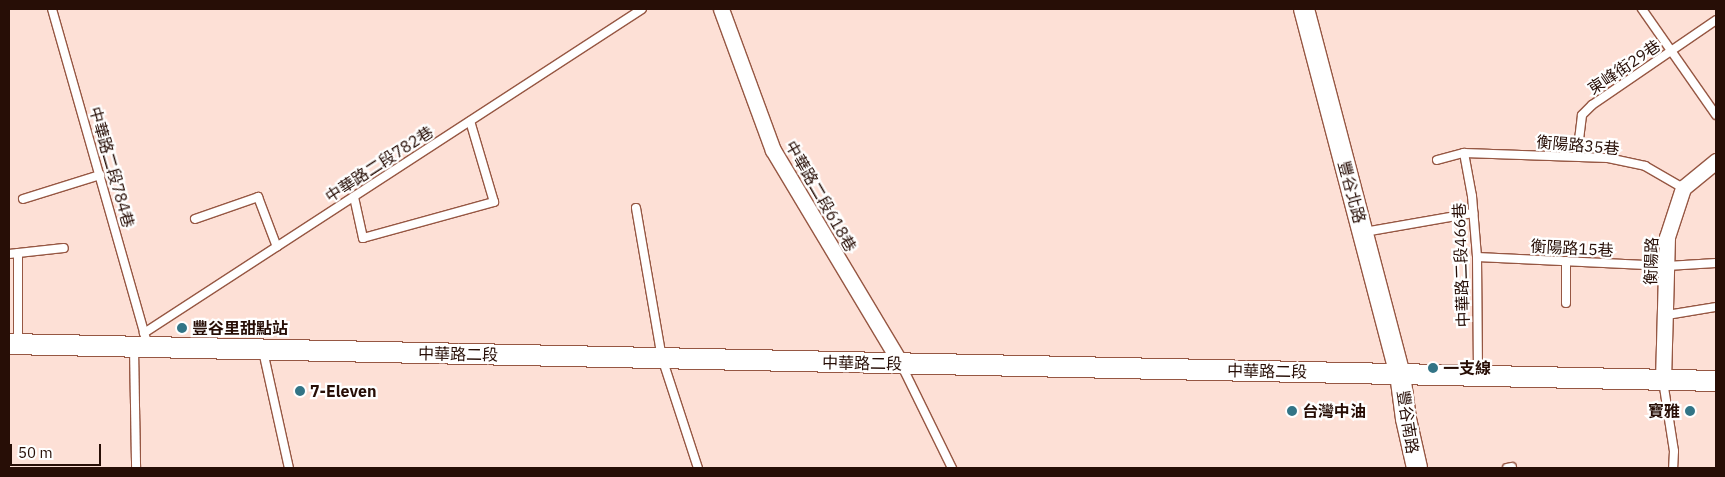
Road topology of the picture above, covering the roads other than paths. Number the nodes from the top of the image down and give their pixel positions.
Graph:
1 (52, 9) edge
2 (642, 9) edge
3 (721, 9) edge
4 (1304, 9) edge
5 (1642, 9) edge
6 (1716, 20) edge
7 (1672, 51) junction
8 (1716, 115) edge
9 (470, 121) junction
10 (1464, 153) junction
11 (1577, 156) junction
12 (1437, 160) dead end
13 (1716, 161) edge
14 (100, 175) junction
15 (1683, 188) junction
16 (354, 197) junction
17 (23, 199) dead end
18 (636, 208) dead end
19 (1473, 213) junction
20 (195, 219) dead end
21 (1362, 232) junction
22 (277, 247) junction
23 (64, 248) dead end
24 (18, 253) junction
25 (9, 254) edge
26 (1477, 257) junction
27 (1566, 261) junction
28 (1716, 263) edge
29 (1667, 266) junction
30 (1566, 303) dead end
31 (1716, 307) edge
32 (1667, 316) junction
33 (142, 343) junction
34 (14, 344) edge
35 (263, 350) junction
36 (662, 358) junction
37 (901, 364) junction
38 (1400, 374) junction
39 (1478, 376) junction
40 (1663, 380) junction
41 (1716, 381) edge
42 (136, 468) edge
43 (289, 468) edge
44 (698, 468) edge
45 (952, 468) edge
46 (1417, 468) edge
47 (1673, 468) edge

1 - 14 lane, 中華路二段784巷
2 - 9 lane, 中華路二段782巷
3 - 37 street, 中華路二段618巷
4 - 21 street, 豐谷北路
5 - 7 lane
6 - 7 lane, 東峰街29巷
7 - 8 lane
7 - 11 lane, 東峰街29巷
9 - 16 lane, 中華路二段782巷
9 - 16 lane
10 - 11 lane, 衡陽路35巷
10 - 12 lane, 衡陽路35巷
10 - 19 lane, 中華路二段466巷
11 - 15 lane, 衡陽路35巷
13 - 15 street
14 - 17 lane
14 - 33 lane, 中華路二段784巷
15 - 29 street, 衡陽路
16 - 22 lane, 中華路二段782巷
18 - 36 lane
19 - 21 lane
19 - 26 lane, 中華路二段466巷
20 - 22 lane
21 - 38 street, 豐谷北路
22 - 33 lane, 中華路二段782巷
23 - 24 lane
24 - 25 lane
24 - 34 lane
26 - 27 lane, 衡陽路15巷
26 - 39 lane, 中華路二段466巷
27 - 29 lane, 衡陽路15巷
27 - 30 lane
28 - 29 lane, 衡陽路15巷
29 - 32 street, 衡陽路
31 - 32 lane
32 - 40 street, 衡陽路
33 - 34 street, 中華路二段
33 - 35 street, 中華路二段
33 - 42 lane, 中華路二段784巷
35 - 36 street, 中華路二段
35 - 43 lane
36 - 37 street, 中華路二段
36 - 44 lane
37 - 38 street, 中華路二段
37 - 45 lane
38 - 39 street, 中華路二段
38 - 46 street, 豐谷南路
39 - 40 street, 中華路二段
40 - 41 street, 中華路二段
40 - 47 lane

